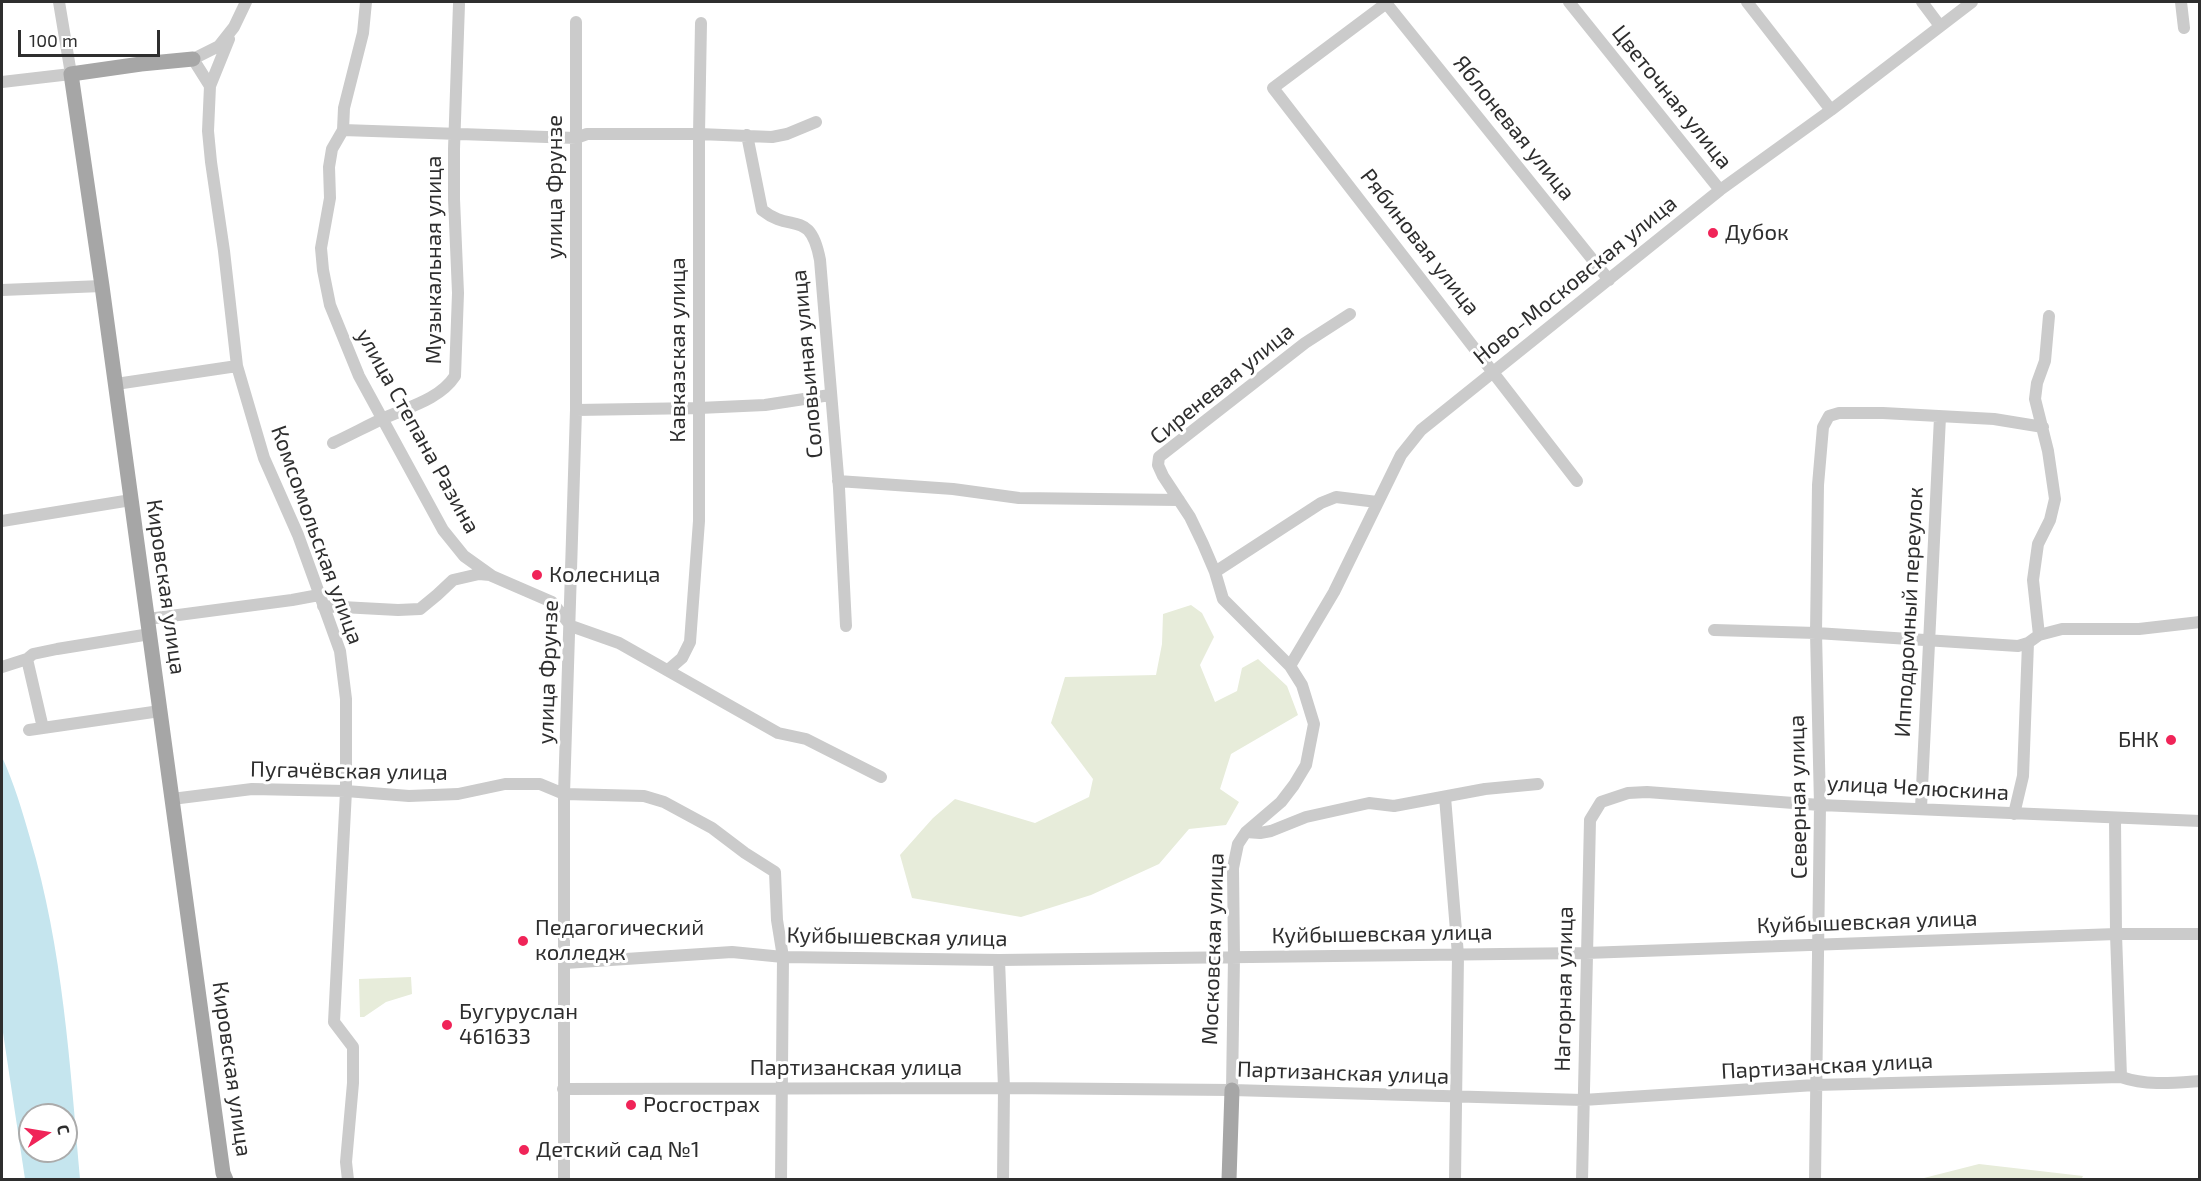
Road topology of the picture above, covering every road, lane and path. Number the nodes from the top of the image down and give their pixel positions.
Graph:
1 (59, 2) edge
2 (246, 2) edge
3 (366, 2) edge
4 (1387, 2) edge
5 (1569, 2) edge
6 (1747, 2) edge
7 (1922, 2) edge
8 (1972, 2) edge
9 (2181, 2) edge
10 (459, 4) dead end
11 (576, 22) dead end
12 (701, 22) dead end
13 (1940, 26) junction
14 (234, 27) junction
15 (2184, 28) dead end
16 (193, 59) junction
17 (71, 74) junction
18 (2, 82) edge
19 (210, 86) junction
20 (1831, 110) junction
21 (816, 122) dead end
22 (343, 130) junction
23 (699, 134) junction
24 (455, 135) junction
25 (747, 135) junction
26 (576, 138) junction
27 (1720, 190) junction
28 (1609, 280) junction
29 (102, 286) junction
30 (2, 290) edge
31 (1350, 314) dead end
32 (2049, 316) dead end
33 (237, 366) junction
34 (1494, 372) junction
35 (116, 384) junction
36 (830, 395) junction
37 (699, 408) junction
38 (576, 410) junction
39 (1940, 417) junction
40 (384, 418) junction
41 (2043, 427) junction
42 (333, 443) dead end
43 (838, 481) junction
44 (1577, 481) dead end
45 (131, 500) junction
46 (1179, 500) junction
47 (1377, 502) junction
48 (2, 521) edge
49 (459, 551) junction
50 (1215, 572) junction
51 (492, 576) junction
52 (453, 580) junction
53 (1223, 599) joint
54 (321, 600) junction
55 (2199, 622) edge
56 (571, 626) junction
57 (846, 626) dead end
58 (149, 627) junction
59 (1714, 630) dead end
60 (1816, 633) junction
61 (2039, 635) junction
62 (1929, 640) junction
63 (2028, 643) junction
64 (27, 659) junction
65 (1290, 666) junction
66 (2, 667) edge
67 (668, 670) junction
68 (160, 711) junction
69 (43, 728) junction
70 (29, 730) dead end
71 (881, 777) dead end
72 (1538, 784) dead end
73 (346, 791) junction
74 (564, 794) junction
75 (1445, 797) junction
76 (172, 799) junction
77 (1601, 802) joint
78 (1820, 805) junction
79 (1921, 808) junction
80 (2014, 814) junction
81 (2115, 818) junction
82 (2199, 821) edge
83 (1246, 832) junction
84 (2116, 934) junction
85 (2199, 934) edge
86 (1819, 945) junction
87 (1586, 953) junction
88 (1458, 955) junction
89 (783, 957) junction
90 (1234, 957) junction
91 (999, 960) junction
92 (565, 963) junction
93 (2121, 1077) junction
94 (2199, 1081) edge
95 (1815, 1086) junction
96 (1004, 1088) junction
97 (563, 1089) junction
98 (781, 1089) junction
99 (1232, 1090) junction
100 (1456, 1098) junction
101 (1583, 1100) junction
102 (226, 1179) edge
103 (348, 1179) edge
104 (564, 1179) edge
105 (781, 1179) edge
106 (1003, 1179) edge
107 (1229, 1179) edge
108 (1455, 1179) edge
109 (1582, 1179) edge
110 (1815, 1179) edge

1 - 17 street, Кировская улица
2 - 14 street
3 - 22 street, улица Степана Разина
4 - 28 street, Яблоневая улица
4 - 34 street, Рябиновая улица
5 - 27 street, Цветочная улица
6 - 20 street
7 - 13 street
8 - 13 street, Ново-Московская улица
9 - 15 street
10 - 24 street, Музыкальная улица
11 - 26 street, улица Фрунзе
12 - 23 street, Кавказская улица
13 - 20 street, Ново-Московская улица
14 - 16 street
14 - 19 street, Комсомольская улица
16 - 17 main road
16 - 19 street
17 - 18 street
17 - 29 main road, Кировская улица
19 - 33 street, Комсомольская улица
20 - 27 street, Ново-Московская улица
21 - 25 street
22 - 24 street
22 - 40 street, улица Степана Разина
23 - 25 street
23 - 26 street
23 - 37 street, Кавказская улица
24 - 26 street
24 - 40 street, Музыкальная улица
25 - 36 street, Соловьиная улица
26 - 38 street, улица Фрунзе
27 - 28 street, Ново-Московская улица
28 - 34 street, Ново-Московская улица
29 - 30 street
29 - 35 main road, Кировская улица
31 - 46 street, Сиреневая улица
32 - 41 street
33 - 35 street
33 - 54 street, Комсомольская улица
34 - 44 street, Рябиновая улица
34 - 47 street, Ново-Московская улица
35 - 45 main road, Кировская улица
36 - 37 street
36 - 43 street, Соловьиная улица
37 - 38 street
37 - 67 street, Кавказская улица
38 - 56 street, улица Фрунзе
39 - 41 street
39 - 60 street, Северная улица
39 - 62 street, Ипподромный переулок
40 - 42 street, Музыкальная улица
40 - 49 street, улица Степана Разина
41 - 61 street
43 - 46 street
43 - 57 street, Соловьиная улица
45 - 48 street
45 - 58 main road, Кировская улица
46 - 50 street, Сиреневая улица
47 - 50 street
47 - 65 street, Ново-Московская улица
49 - 51 street, улица Степана Разина
49 - 52 street
50 - 53 street, Сиреневая улица
51 - 52 street
51 - 56 street, улица Степана Разина
52 - 54 street
53 - 65 street, Московская улица
54 - 58 street
54 - 73 street, Комсомольская улица
55 - 61 street
56 - 67 street
56 - 74 street, улица Фрунзе
58 - 64 street
58 - 68 main road, Кировская улица
59 - 60 street
60 - 62 street
60 - 78 street, Северная улица
61 - 63 street
62 - 63 street
62 - 79 street, Ипподромный переулок
63 - 80 street
64 - 66 street
64 - 69 street
65 - 83 street, Московская улица
67 - 71 street
68 - 69 street
68 - 76 main road, Кировская улица
69 - 70 street
72 - 75 street
73 - 74 street, Пугачёвская улица
73 - 76 street, Пугачёвская улица
73 - 103 street, Комсомольская улица
74 - 89 street, Пугачёвская улица
74 - 92 street, улица Фрунзе
75 - 83 street
75 - 88 street
76 - 102 main road, Кировская улица
77 - 78 street, улица Челюскина
77 - 87 street, Нагорная улица
78 - 79 street, улица Челюскина
78 - 86 street, Северная улица
79 - 80 street, улица Челюскина
80 - 81 street, улица Челюскина
81 - 82 street, улица Челюскина
81 - 84 street
83 - 90 street, Московская улица
84 - 85 street, Куйбышевская улица
84 - 86 street, Куйбышевская улица
84 - 93 street
86 - 87 street, Куйбышевская улица
86 - 95 street, Северная улица
87 - 88 street, Куйбышевская улица
87 - 101 street, Нагорная улица
88 - 90 street, Куйбышевская улица
88 - 100 street
89 - 91 street, Куйбышевская улица
89 - 92 street, Куйбышевская улица
89 - 98 street
90 - 91 street, Куйбышевская улица
90 - 99 street, Московская улица
91 - 96 street
92 - 97 street, улица Фрунзе
93 - 94 street, Партизанская улица
93 - 95 street, Партизанская улица
95 - 101 street, Партизанская улица
95 - 110 street, Северная улица
96 - 98 street, Партизанская улица
96 - 99 street, Партизанская улица
96 - 106 street
97 - 98 street, Партизанская улица
97 - 104 street, улица Фрунзе
98 - 105 street
99 - 100 street, Партизанская улица
99 - 107 main road, Московская улица
100 - 101 street, Партизанская улица
100 - 108 street
101 - 109 street, Нагорная улица

